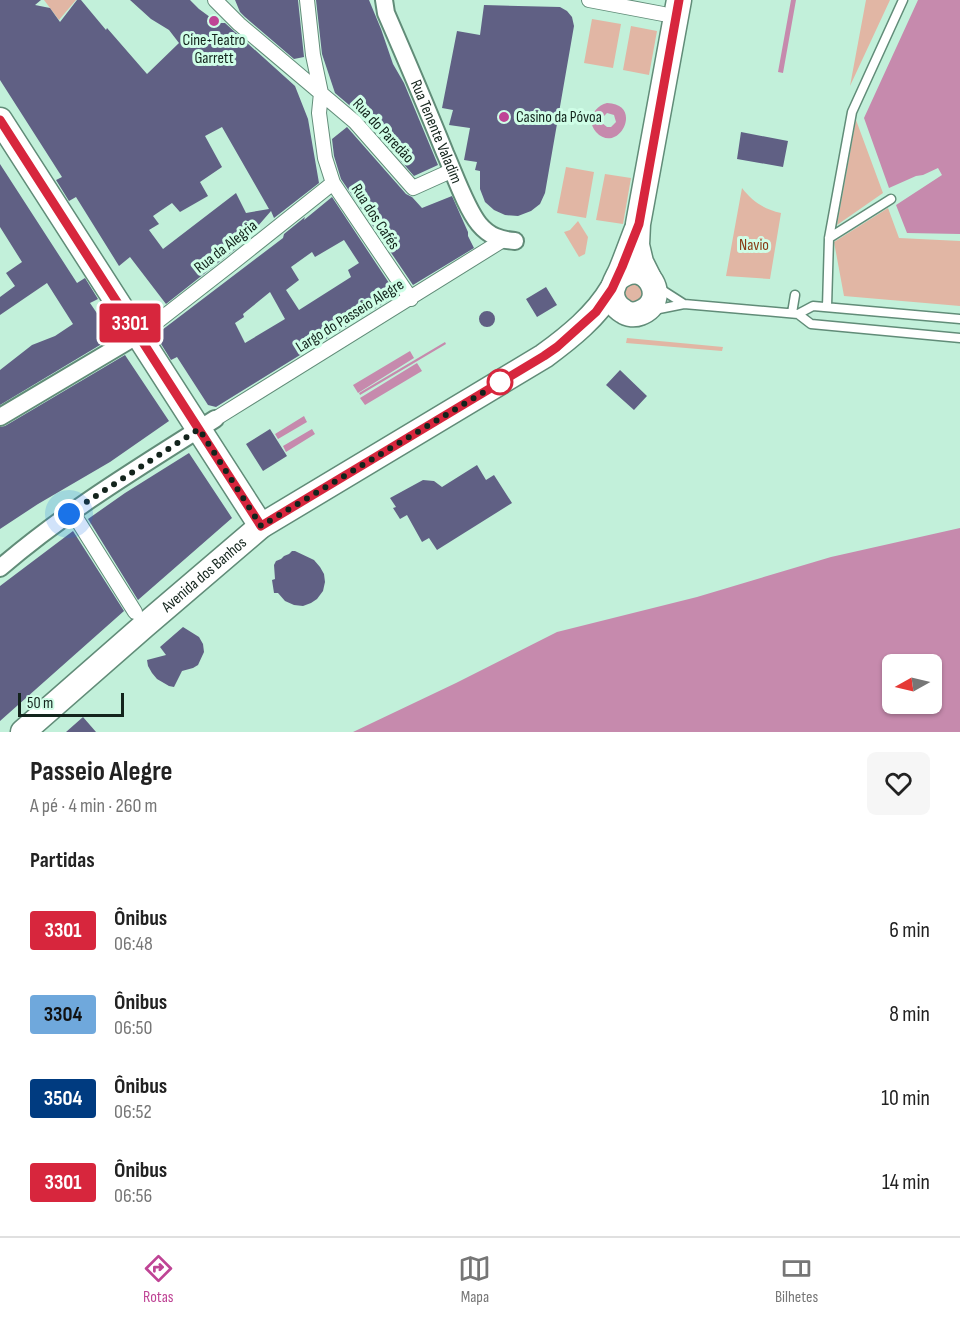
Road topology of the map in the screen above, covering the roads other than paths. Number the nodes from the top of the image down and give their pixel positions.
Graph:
1 (306, 0) edge
2 (384, 0) edge
3 (589, 0) edge
4 (903, 0) edge
5 (218, 1) edge
6 (671, 7) edge
7 (321, 93) junction
8 (0, 120) edge
9 (453, 170) junction
10 (333, 183) junction
11 (891, 199) dead end
12 (639, 224) junction
13 (829, 238) junction
14 (509, 241) joint
15 (651, 281) junction
16 (615, 284) junction
17 (795, 295) dead end
18 (411, 298) junction
19 (684, 304) junction
20 (827, 308) junction
21 (633, 314) junction
22 (795, 314) junction
23 (960, 319) edge
24 (138, 335) junction
25 (960, 338) edge
26 (557, 347) junction
27 (0, 417) edge
28 (207, 424) junction
29 (78, 521) dead end
30 (261, 526) junction
31 (0, 568) edge
32 (135, 612) dead end
33 (23, 732) edge

1 - 7 street, Rua dos Cafés
2 - 9 street, Rua Tenente Valadim
3 - 6 street
4 - 13 lane
5 - 7 street
6 - 12 main road
7 - 9 street, Rua do Paredão
7 - 10 street, Rua dos Cafés
8 - 24 main road
9 - 14 street, Rua Tenente Valadim
10 - 18 street, Rua dos Cafés
10 - 24 street, Rua da Alegria
11 - 13 lane
12 - 15 main road
12 - 16 main road, Avenida dos Banhos
13 - 20 lane
14 - 18 street, Largo do Passeio Alegre
15 - 16 main road
15 - 19 lane
15 - 21 main road
16 - 21 main road
16 - 26 main road, Avenida dos Banhos
17 - 22 lane
18 - 28 street, Largo do Passeio Alegre
19 - 21 lane
19 - 22 lane
20 - 22 lane
20 - 23 lane
21 - 26 main road, Avenida dos Banhos
22 - 25 lane
24 - 27 street
24 - 28 main road
26 - 30 main road, Avenida dos Banhos
28 - 30 main road
28 - 31 street
29 - 32 street
30 - 33 main road, Avenida dos Banhos

